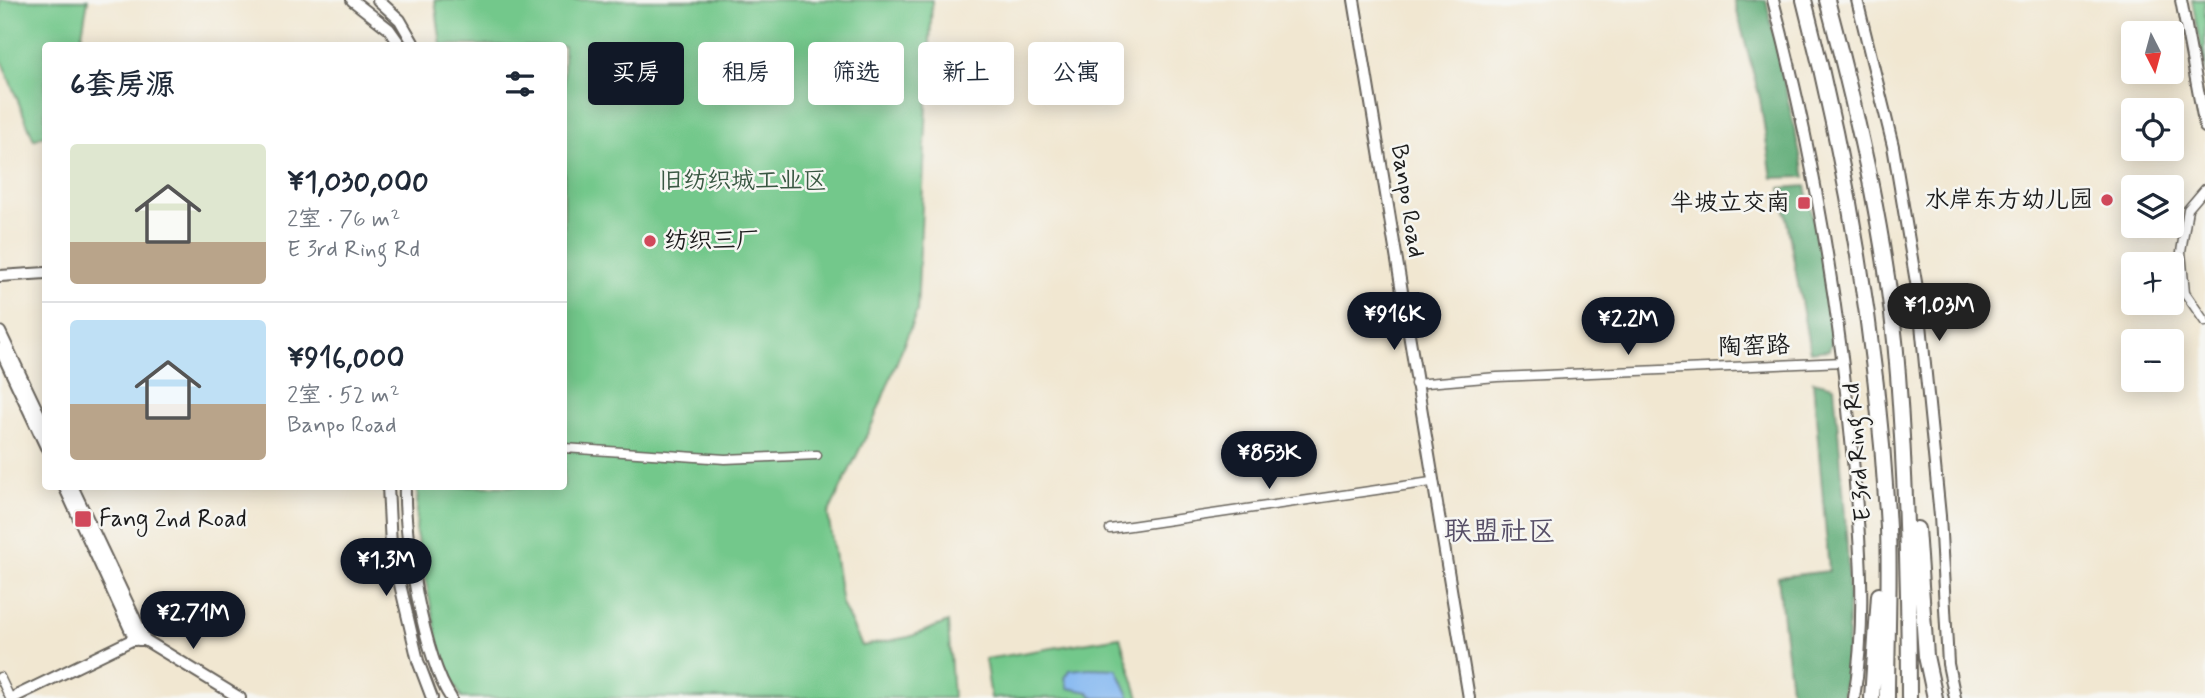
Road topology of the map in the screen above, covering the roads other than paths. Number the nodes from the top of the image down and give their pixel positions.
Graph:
1 (352, 0) edge
2 (378, 0) edge
3 (1354, 0) edge
4 (1773, 0) edge
5 (1804, 0) edge
6 (1827, 0) edge
7 (1857, 0) edge
8 (2181, 0) edge
9 (398, 42) edge
10 (413, 42) edge
11 (2205, 127) edge
12 (2205, 189) edge
13 (42, 273) edge
14 (0, 276) edge
15 (2205, 322) edge
16 (0, 331) edge
17 (0, 349) edge
18 (1843, 362) junction
19 (1898, 373) junction
20 (1415, 384) junction
21 (42, 420) edge
22 (42, 438) edge
23 (567, 448) edge
24 (817, 455) dead end
25 (1432, 482) junction
26 (66, 490) edge
27 (74, 490) edge
28 (388, 490) edge
29 (405, 490) edge
30 (1110, 529) dead end
31 (1888, 531) junction
32 (141, 638) junction
33 (0, 677) edge
34 (11, 698) edge
35 (240, 698) edge
36 (432, 698) edge
37 (451, 698) edge
38 (1469, 698) edge
39 (1854, 698) edge
40 (1872, 698) edge
41 (1887, 698) edge
42 (1909, 698) edge
43 (1935, 698) edge
44 (1955, 698) edge

1 - 9 main road
2 - 10 main road
3 - 20 main road, Banpo Road
4 - 18 main road
5 - 31 highway, E 3rd Ring Rd
6 - 19 highway, E 3rd Ring Rd
7 - 44 main road
8 - 11 main road
12 - 15 street
13 - 14 main road
16 - 21 main road
17 - 22 main road
18 - 20 street, 陶窑路
18 - 39 main road
19 - 42 highway, E 3rd Ring Rd
19 - 43 highway
20 - 25 main road, Banpo Road
23 - 24 street
25 - 30 street
25 - 38 main road, Banpo Road
26 - 32 main road
27 - 32 main road
28 - 36 main road
29 - 37 main road
31 - 40 highway
31 - 41 highway, E 3rd Ring Rd
32 - 34 main road
32 - 35 main road
33 - 34 street

